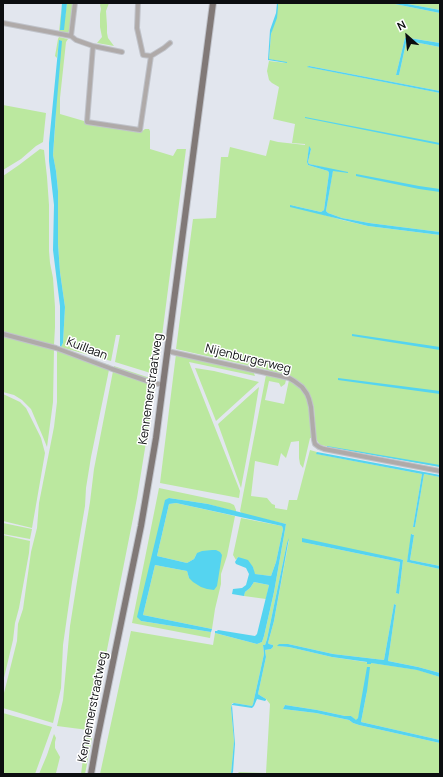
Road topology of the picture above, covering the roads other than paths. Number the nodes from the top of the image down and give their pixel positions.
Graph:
1 (75, 3) edge
2 (138, 3) edge
3 (213, 3) edge
4 (3, 23) edge
5 (71, 36) junction
6 (170, 43) dead end
7 (93, 46) junction
8 (122, 52) dead end
9 (151, 56) junction
10 (3, 334) edge
11 (168, 350) junction
12 (159, 384) junction
13 (440, 471) edge
14 (91, 774) edge

1 - 5 street
2 - 9 street
3 - 11 main road, Kennemerstraatweg
4 - 5 street
5 - 7 street
6 - 9 street
7 - 8 street
7 - 9 street
10 - 12 street, Kuillaan
11 - 12 main road, Kennemerstraatweg
11 - 13 street, Nijenburgerweg
12 - 14 main road, Kennemerstraatweg

